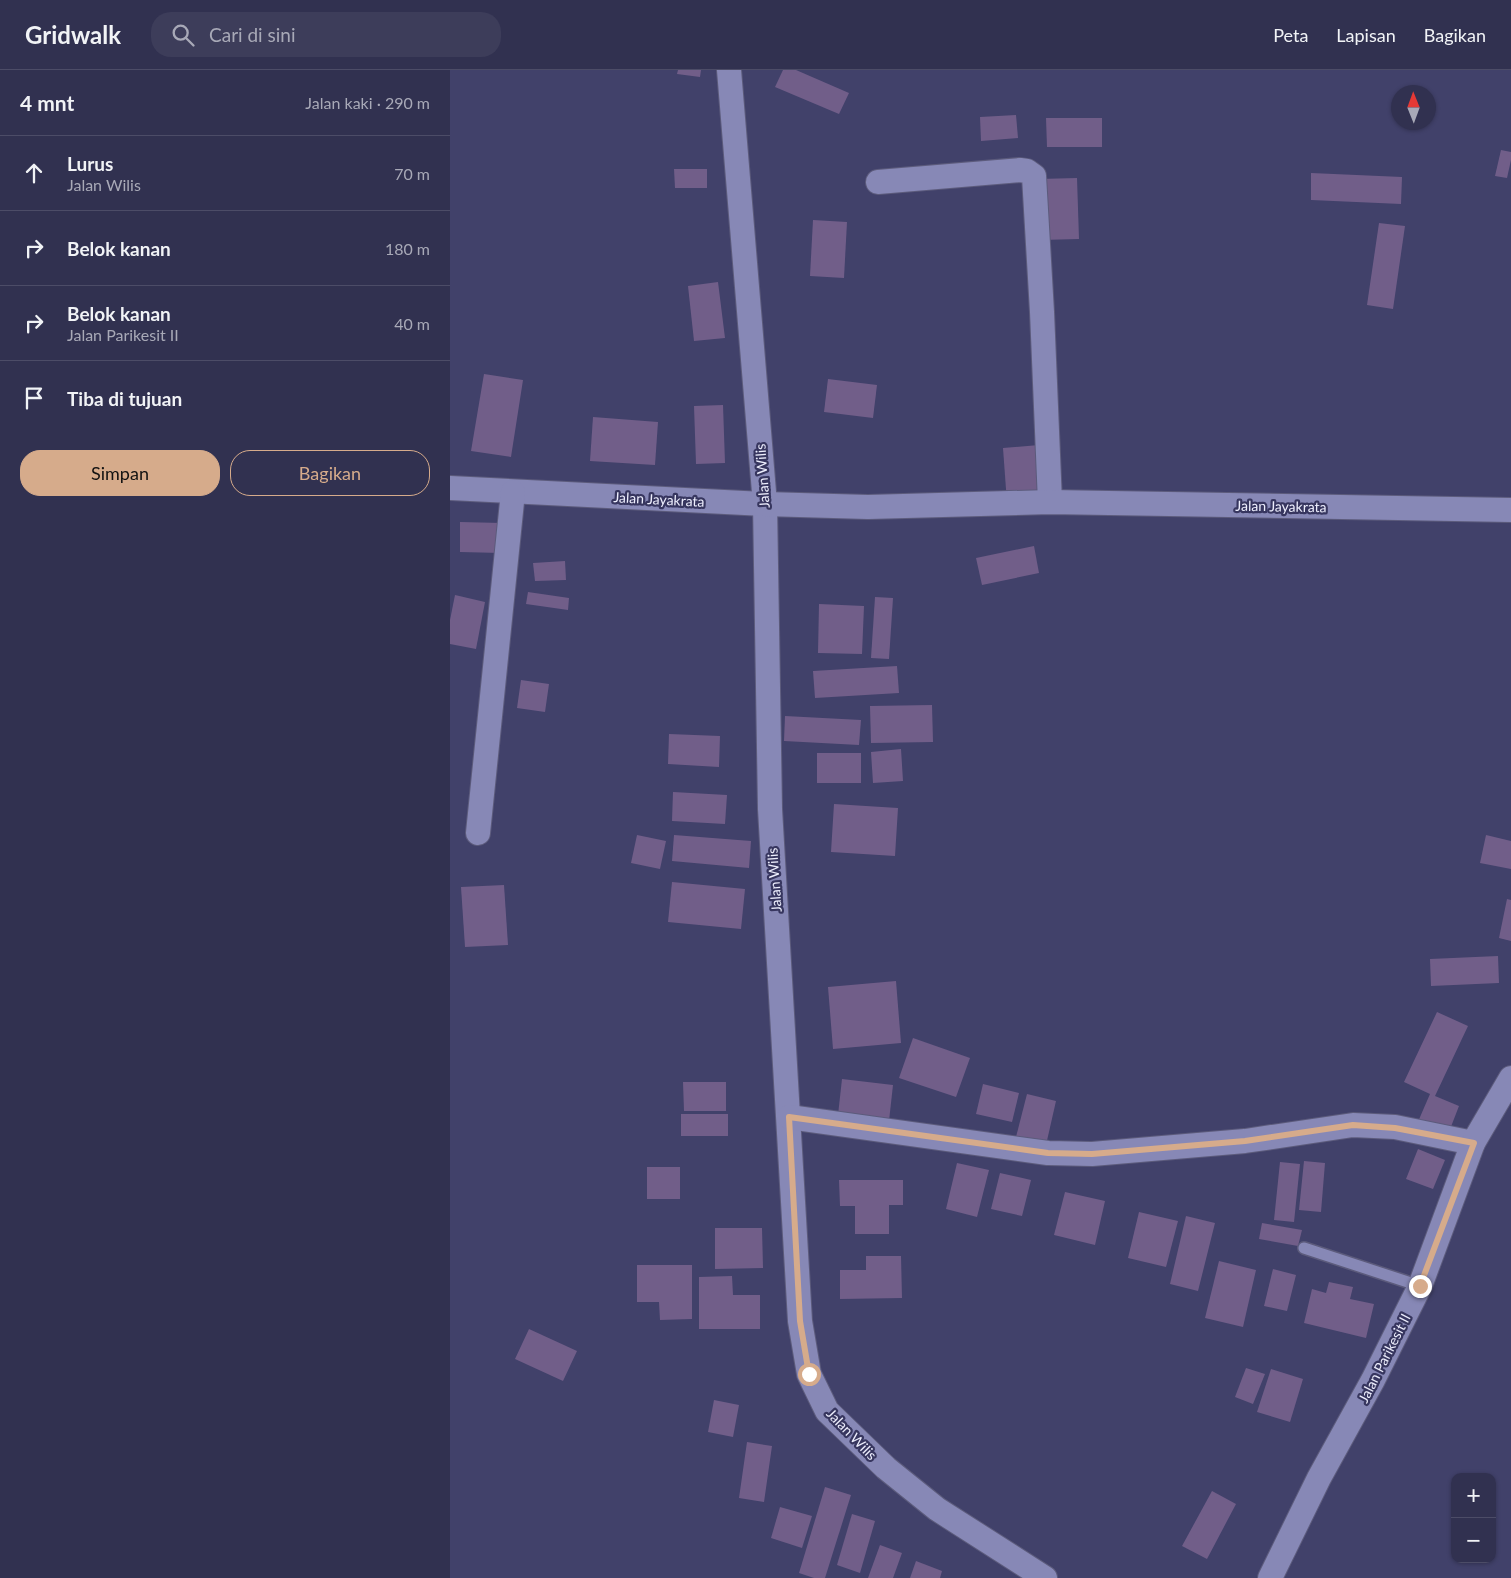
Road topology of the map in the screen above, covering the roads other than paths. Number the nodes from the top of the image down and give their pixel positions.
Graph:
1 (729, 70) edge
2 (878, 182) dead end
3 (450, 488) edge
4 (513, 492) junction
5 (1050, 502) junction
6 (765, 504) junction
7 (1511, 510) edge
8 (478, 832) dead end
9 (1511, 1078) edge
10 (789, 1117) junction
11 (1474, 1143) junction
12 (1304, 1248) dead end
13 (1420, 1286) junction
14 (1045, 1578) edge
15 (1270, 1578) edge

1 - 6 street, Jalan Wilis
2 - 5 street
3 - 4 street, Jalan Jayakrata
4 - 6 street, Jalan Jayakrata
4 - 8 street
5 - 6 street, Jalan Jayakrata
5 - 7 street, Jalan Jayakrata
6 - 10 street, Jalan Wilis
9 - 11 street, Jalan Parikesit II
10 - 11 street
10 - 14 street, Jalan Wilis
11 - 13 street, Jalan Parikesit II
12 - 13 lane
13 - 15 street, Jalan Parikesit II

